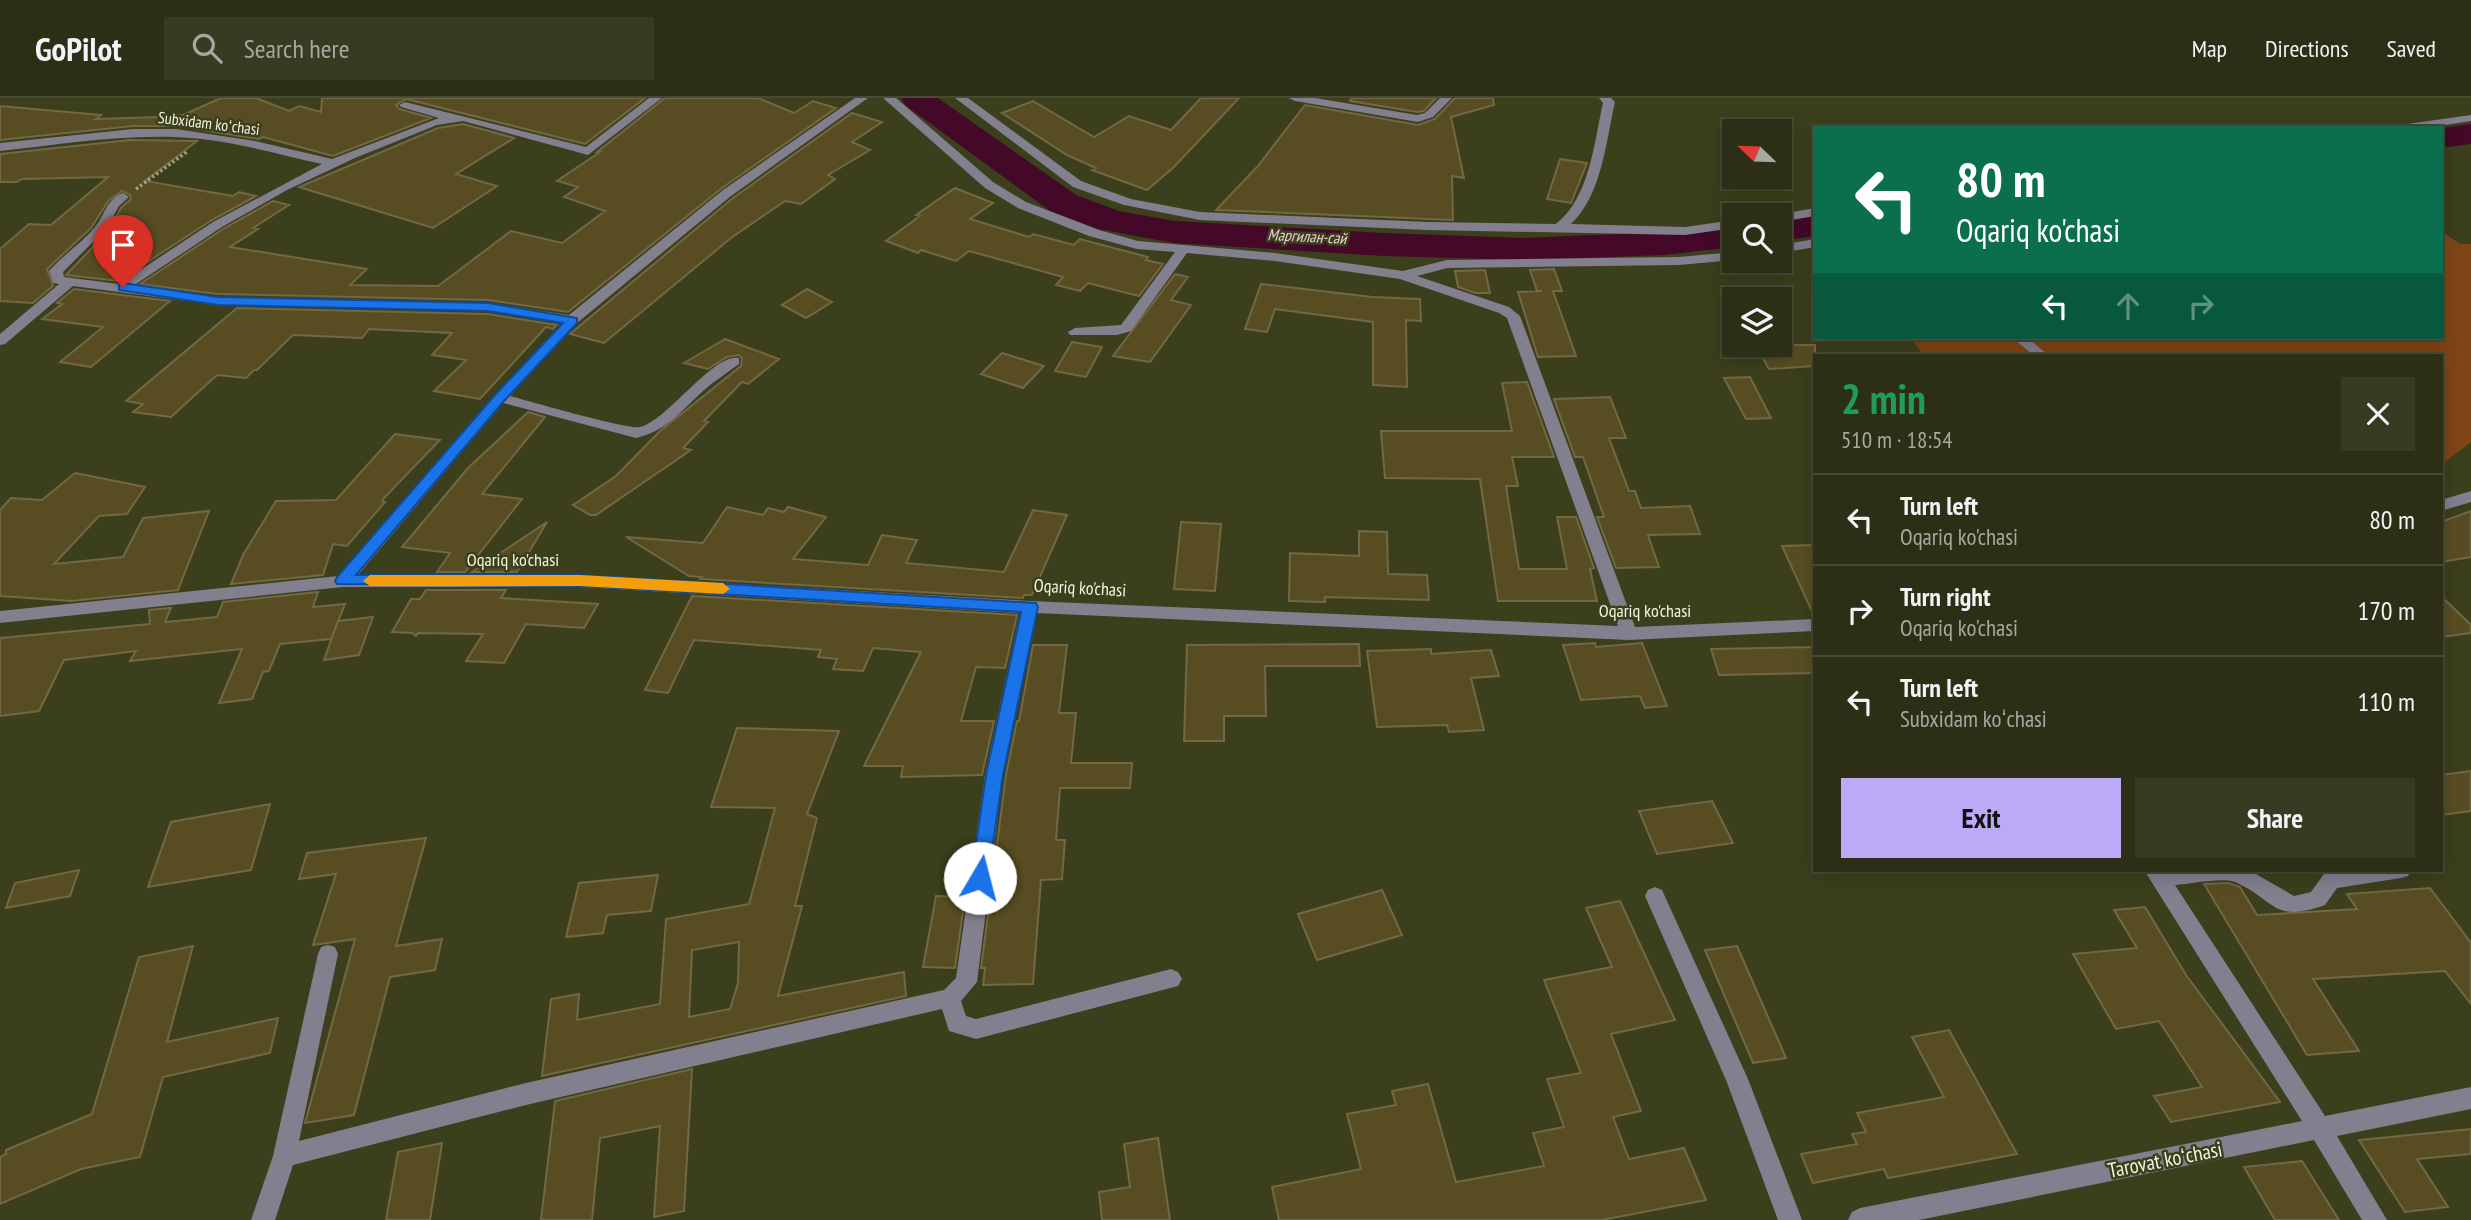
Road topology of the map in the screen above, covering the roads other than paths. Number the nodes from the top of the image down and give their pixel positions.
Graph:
1 (656, 98) edge
2 (862, 98) edge
3 (889, 98) edge
4 (961, 98) edge
5 (1295, 98) edge
6 (1446, 98) edge
7 (1605, 98) edge
8 (405, 105) dead end
9 (452, 118) junction
10 (2471, 118) edge
11 (2413, 126) edge
12 (0, 146) edge
13 (329, 162) junction
14 (123, 197) road end
15 (1813, 212) edge
16 (1792, 216) edge
17 (1722, 226) edge
18 (1559, 228) junction
19 (1813, 243) edge
20 (1792, 247) edge
21 (1184, 249) junction
22 (1722, 257) edge
23 (1403, 275) junction
24 (71, 282) junction
25 (123, 287) junction
26 (572, 320) junction
27 (1075, 332) dead end
28 (2022, 340) edge
29 (0, 341) edge
30 (2040, 354) edge
31 (734, 361) dead end
32 (500, 398) junction
33 (2471, 496) edge
34 (2443, 505) edge
35 (343, 581) junction
36 (1030, 607) junction
37 (0, 617) edge
38 (1813, 625) edge
39 (1629, 634) junction
40 (2236, 872) edge
41 (2236, 872) edge
42 (2387, 872) edge
43 (2157, 874) edge
44 (1655, 896) dead end
45 (328, 954) dead end
46 (1171, 979) dead end
47 (950, 998) junction
48 (2471, 1098) edge
49 (2320, 1129) junction
50 (284, 1156) junction
51 (263, 1220) edge
52 (1790, 1220) edge
53 (1860, 1220) edge
54 (2375, 1220) edge

1 - 9 street
2 - 26 street
3 - 21 street
4 - 18 street
5 - 6 street
7 - 18 street
8 - 9 street
9 - 13 street
10 - 11 street
12 - 13 street, Subxidam koʻchasi
13 - 25 street
14 - 24 street
15 - 16 street
17 - 18 street
19 - 20 street
21 - 23 street
21 - 27 street
22 - 23 street
23 - 39 street
24 - 25 street
24 - 29 street
25 - 26 street
26 - 32 street
28 - 30 street
31 - 32 street
32 - 35 street
33 - 34 street
35 - 36 street, Oqariq ko'chasi
35 - 37 street, Oqariq ko'chasi
36 - 39 street, Oqariq ko'chasi
36 - 47 street
38 - 39 street, Oqariq ko'chasi
40 - 43 street
41 - 42 street
43 - 49 street
44 - 52 street
45 - 50 street
46 - 47 street
47 - 50 street
48 - 49 street, Tarovat koʻchasi
49 - 53 street, Tarovat koʻchasi
49 - 54 street
50 - 51 street

